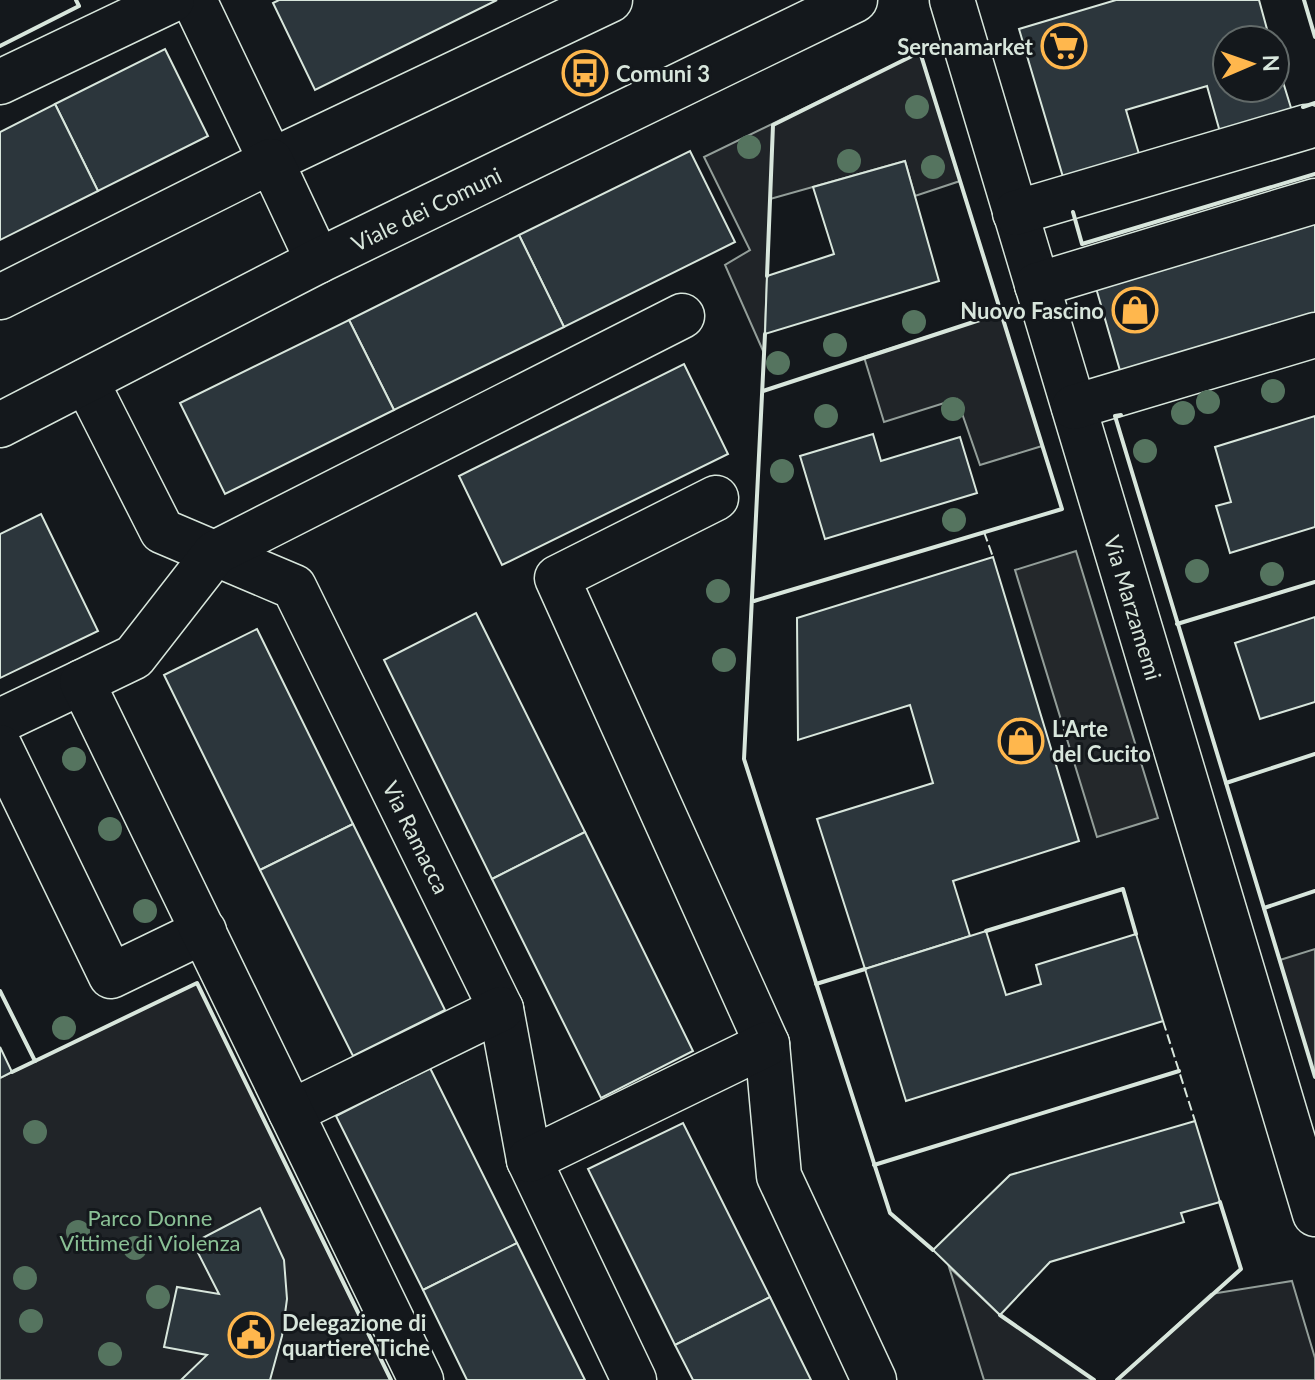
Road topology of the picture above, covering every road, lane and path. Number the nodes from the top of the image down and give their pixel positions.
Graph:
1 (194, 0) edge
2 (610, 0) edge
3 (855, 0) edge
4 (952, 0) edge
5 (148, 5) edge
6 (0, 82) edge
7 (1306, 127) dead end
8 (271, 161) junction
9 (1315, 201) edge
10 (1015, 213) junction
11 (318, 261) junction
12 (1037, 285) junction
13 (0, 297) edge
14 (682, 316) dead end
15 (1315, 335) edge
16 (86, 381) junction
17 (1074, 407) junction
18 (0, 425) edge
19 (716, 498) dead end
20 (215, 553) junction
21 (82, 682) junction
22 (0, 721) edge
23 (0, 747) edge
24 (204, 931) junction
25 (501, 1009) junction
26 (767, 1044) junction
27 (291, 1112) junction
28 (529, 1160) junction
29 (1315, 1214) edge
30 (421, 1380) edge
31 (634, 1380) edge
32 (874, 1380) edge

1 - 8 street
2 - 8 street
3 - 11 street, Viale dei Comuni
4 - 10 street, Via Marzamemi
5 - 6 street
7 - 10 street
8 - 11 street
8 - 13 street
9 - 12 street
10 - 12 street, Via Marzamemi
11 - 16 street, Viale dei Comuni
12 - 17 street, Via Marzamemi
14 - 20 street
15 - 17 street
16 - 18 street, Viale dei Comuni
16 - 20 street, Via Ramacca
17 - 29 street, Via Marzamemi
19 - 26 street
20 - 21 street
20 - 25 street, Via Ramacca
21 - 22 street
21 - 24 street
23 - 24 street
24 - 27 street
25 - 27 street
25 - 28 street, Via Ramacca
26 - 28 street
26 - 32 street
27 - 30 street
28 - 31 street, Via Ramacca

